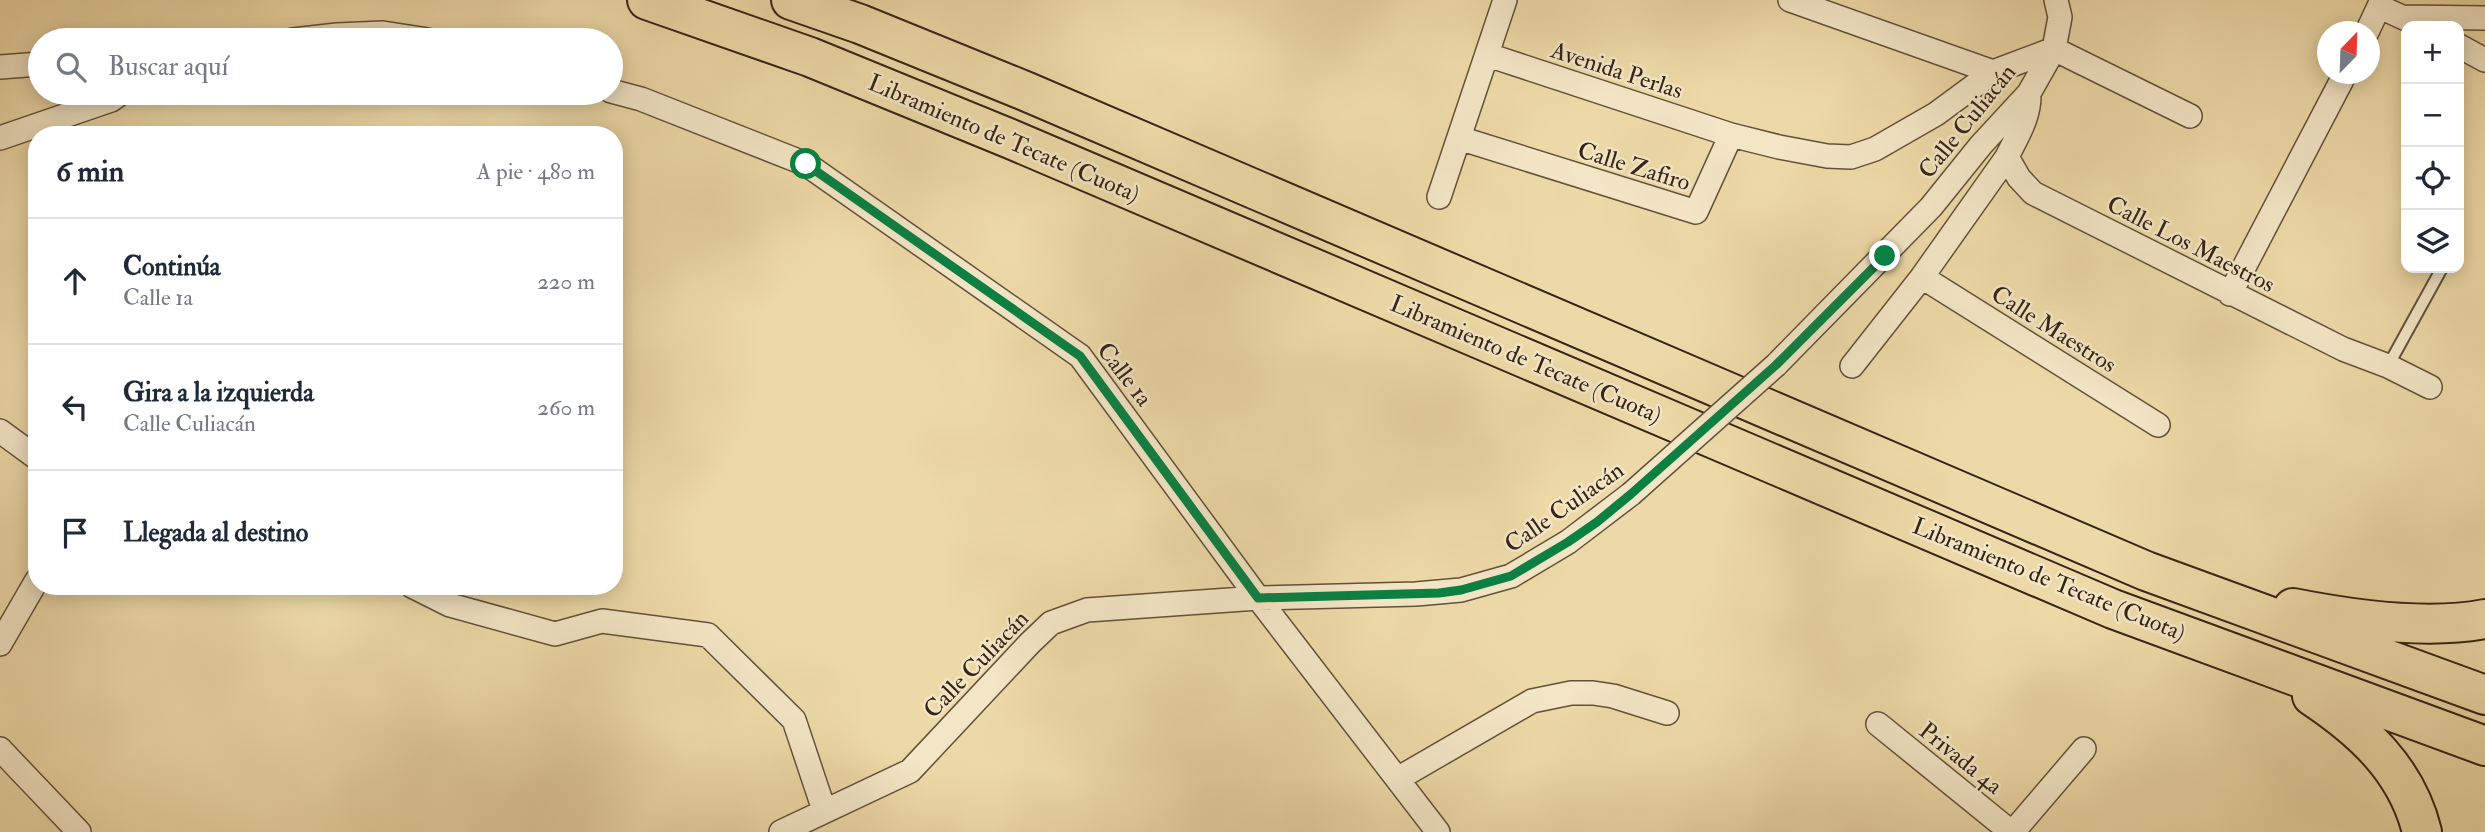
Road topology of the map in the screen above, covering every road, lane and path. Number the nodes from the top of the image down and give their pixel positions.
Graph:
1 (647, 0) edge
2 (791, 0) edge
3 (1505, 0) edge
4 (1790, 0) edge
5 (2056, 0) edge
6 (2381, 4) edge
7 (2485, 18) edge
8 (2372, 21) edge
9 (2412, 21) edge
10 (2053, 49) junction
11 (2464, 49) edge
12 (1488, 55) junction
13 (2485, 60) edge
14 (28, 65) edge
15 (0, 67) edge
16 (1993, 72) junction
17 (2340, 84) edge
18 (2029, 93) junction
19 (623, 94) edge
20 (96, 105) edge
21 (2190, 116) dead end
22 (35, 126) edge
23 (28, 128) edge
24 (1731, 135) junction
25 (0, 138) edge
26 (1459, 138) junction
27 (2007, 157) junction
28 (1438, 197) dead end
29 (2439, 273) edge
30 (1922, 277) junction
31 (2230, 294) junction
32 (1852, 366) dead end
33 (2388, 366) junction
34 (2430, 387) dead end
35 (2158, 425) dead end
36 (0, 431) edge
37 (28, 451) edge
38 (2146, 571) junction
39 (28, 595) edge
40 (430, 595) edge
41 (1258, 598) junction
42 (2479, 622) edge
43 (0, 644) edge
44 (2260, 663) junction
45 (2485, 695) edge
46 (1667, 713) dead end
47 (1878, 724) dead end
48 (2485, 746) edge
49 (0, 749) edge
50 (2084, 749) dead end
51 (1399, 778) junction
52 (824, 810) junction
53 (79, 832) edge
54 (781, 832) edge
55 (1438, 832) edge
56 (2012, 832) edge
57 (2422, 832) edge

1 - 44 highway, Libramiento de Tecate (Cuota)
2 - 38 highway, Libramiento de Tecate (Cuota)
3 - 12 street
4 - 16 street
5 - 10 street, Calle Culiacán
6 - 8 street
6 - 9 street
7 - 9 street
10 - 16 street
10 - 18 street, Calle Culiacán
10 - 21 street
11 - 13 street
12 - 24 street, Avenida Perlas
12 - 26 street
14 - 15 street
16 - 24 street
17 - 31 street
18 - 27 street
18 - 41 street, Calle Culiacán, bridge
19 - 41 street, Calle 1a
20 - 22 street
23 - 25 street
24 - 26 street, Calle Zafiro
26 - 28 street
27 - 30 street
27 - 31 street, Calle Los Maestros
29 - 33 lane
30 - 32 street
30 - 35 street, Calle Maestros
31 - 33 street, Calle Los Maestros
33 - 34 street, Calle Los Maestros
36 - 37 street
38 - 42 highway
38 - 45 highway, Libramiento de Tecate (Cuota)
39 - 43 street
40 - 52 street
41 - 51 street, Calle 1a
41 - 52 street, Calle Culiacán
44 - 48 highway, Libramiento de Tecate (Cuota)
44 - 57 highway
46 - 51 street
47 - 56 street, Privada 4a
49 - 53 street
50 - 56 street
51 - 55 street, Calle 1a
52 - 54 street, Calle Culiacán

